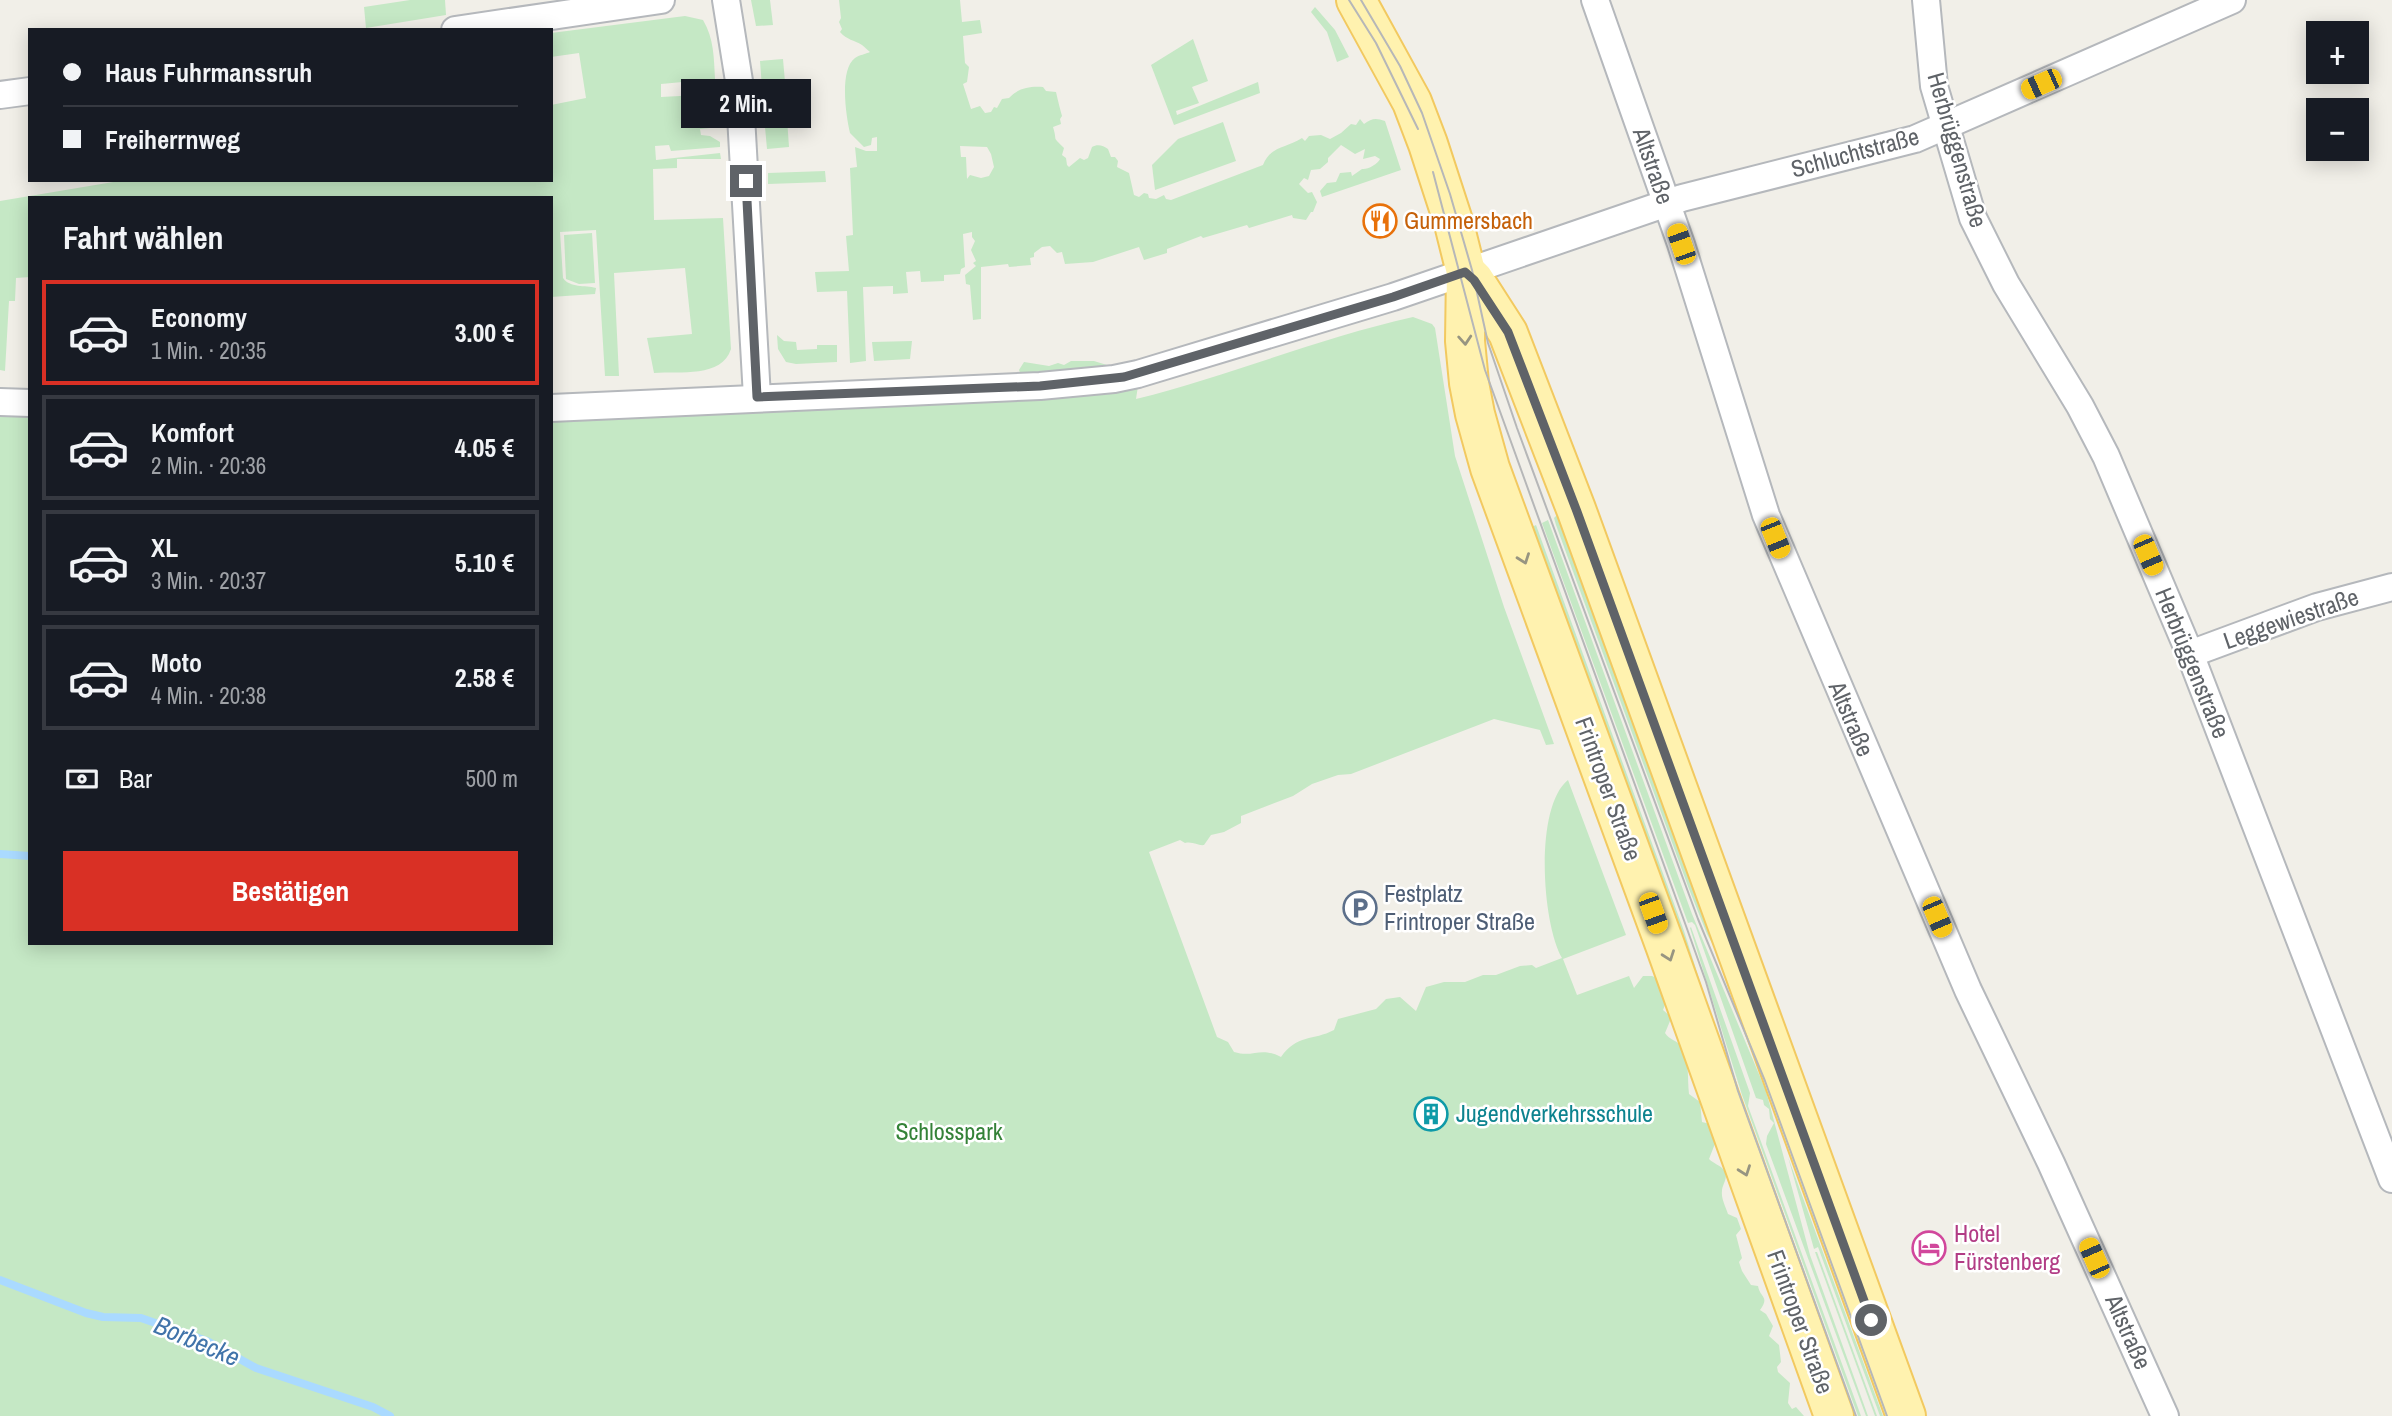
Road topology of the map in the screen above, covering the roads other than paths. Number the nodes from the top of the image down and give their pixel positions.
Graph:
1 (661, 0) edge
2 (726, 0) edge
3 (1356, 0) edge
4 (1595, 0) edge
5 (1926, 0) edge
6 (2232, 0) edge
7 (469, 28) edge
8 (28, 91) edge
9 (0, 94) edge
10 (1946, 127) junction
11 (1666, 203) junction
12 (1465, 272) junction
13 (757, 397) junction
14 (0, 402) edge
15 (28, 403) edge
16 (553, 408) edge
17 (2392, 587) edge
18 (2190, 654) junction
19 (2392, 1179) edge
20 (1834, 1416) edge
21 (1906, 1416) edge
22 (2165, 1416) edge

1 - 7 street
2 - 13 street
3 - 12 main road, Frintroper Straße
4 - 11 street, Altstraße
5 - 10 street, Herbrüggenstraße
6 - 10 street, Schluchtstraße
8 - 9 street
10 - 11 street, Schluchtstraße
10 - 18 street, Herbrüggenstraße
11 - 12 street, Schluchtstraße
11 - 22 street, Altstraße
12 - 13 street, Schluchtstraße
12 -> 20 main road, Frintroper Straße
12 - 21 main road, Frintroper Straße
13 - 16 street, Schluchtstraße
14 - 15 street
17 - 18 street, Leggewiestraße
18 - 19 street, Herbrüggenstraße

